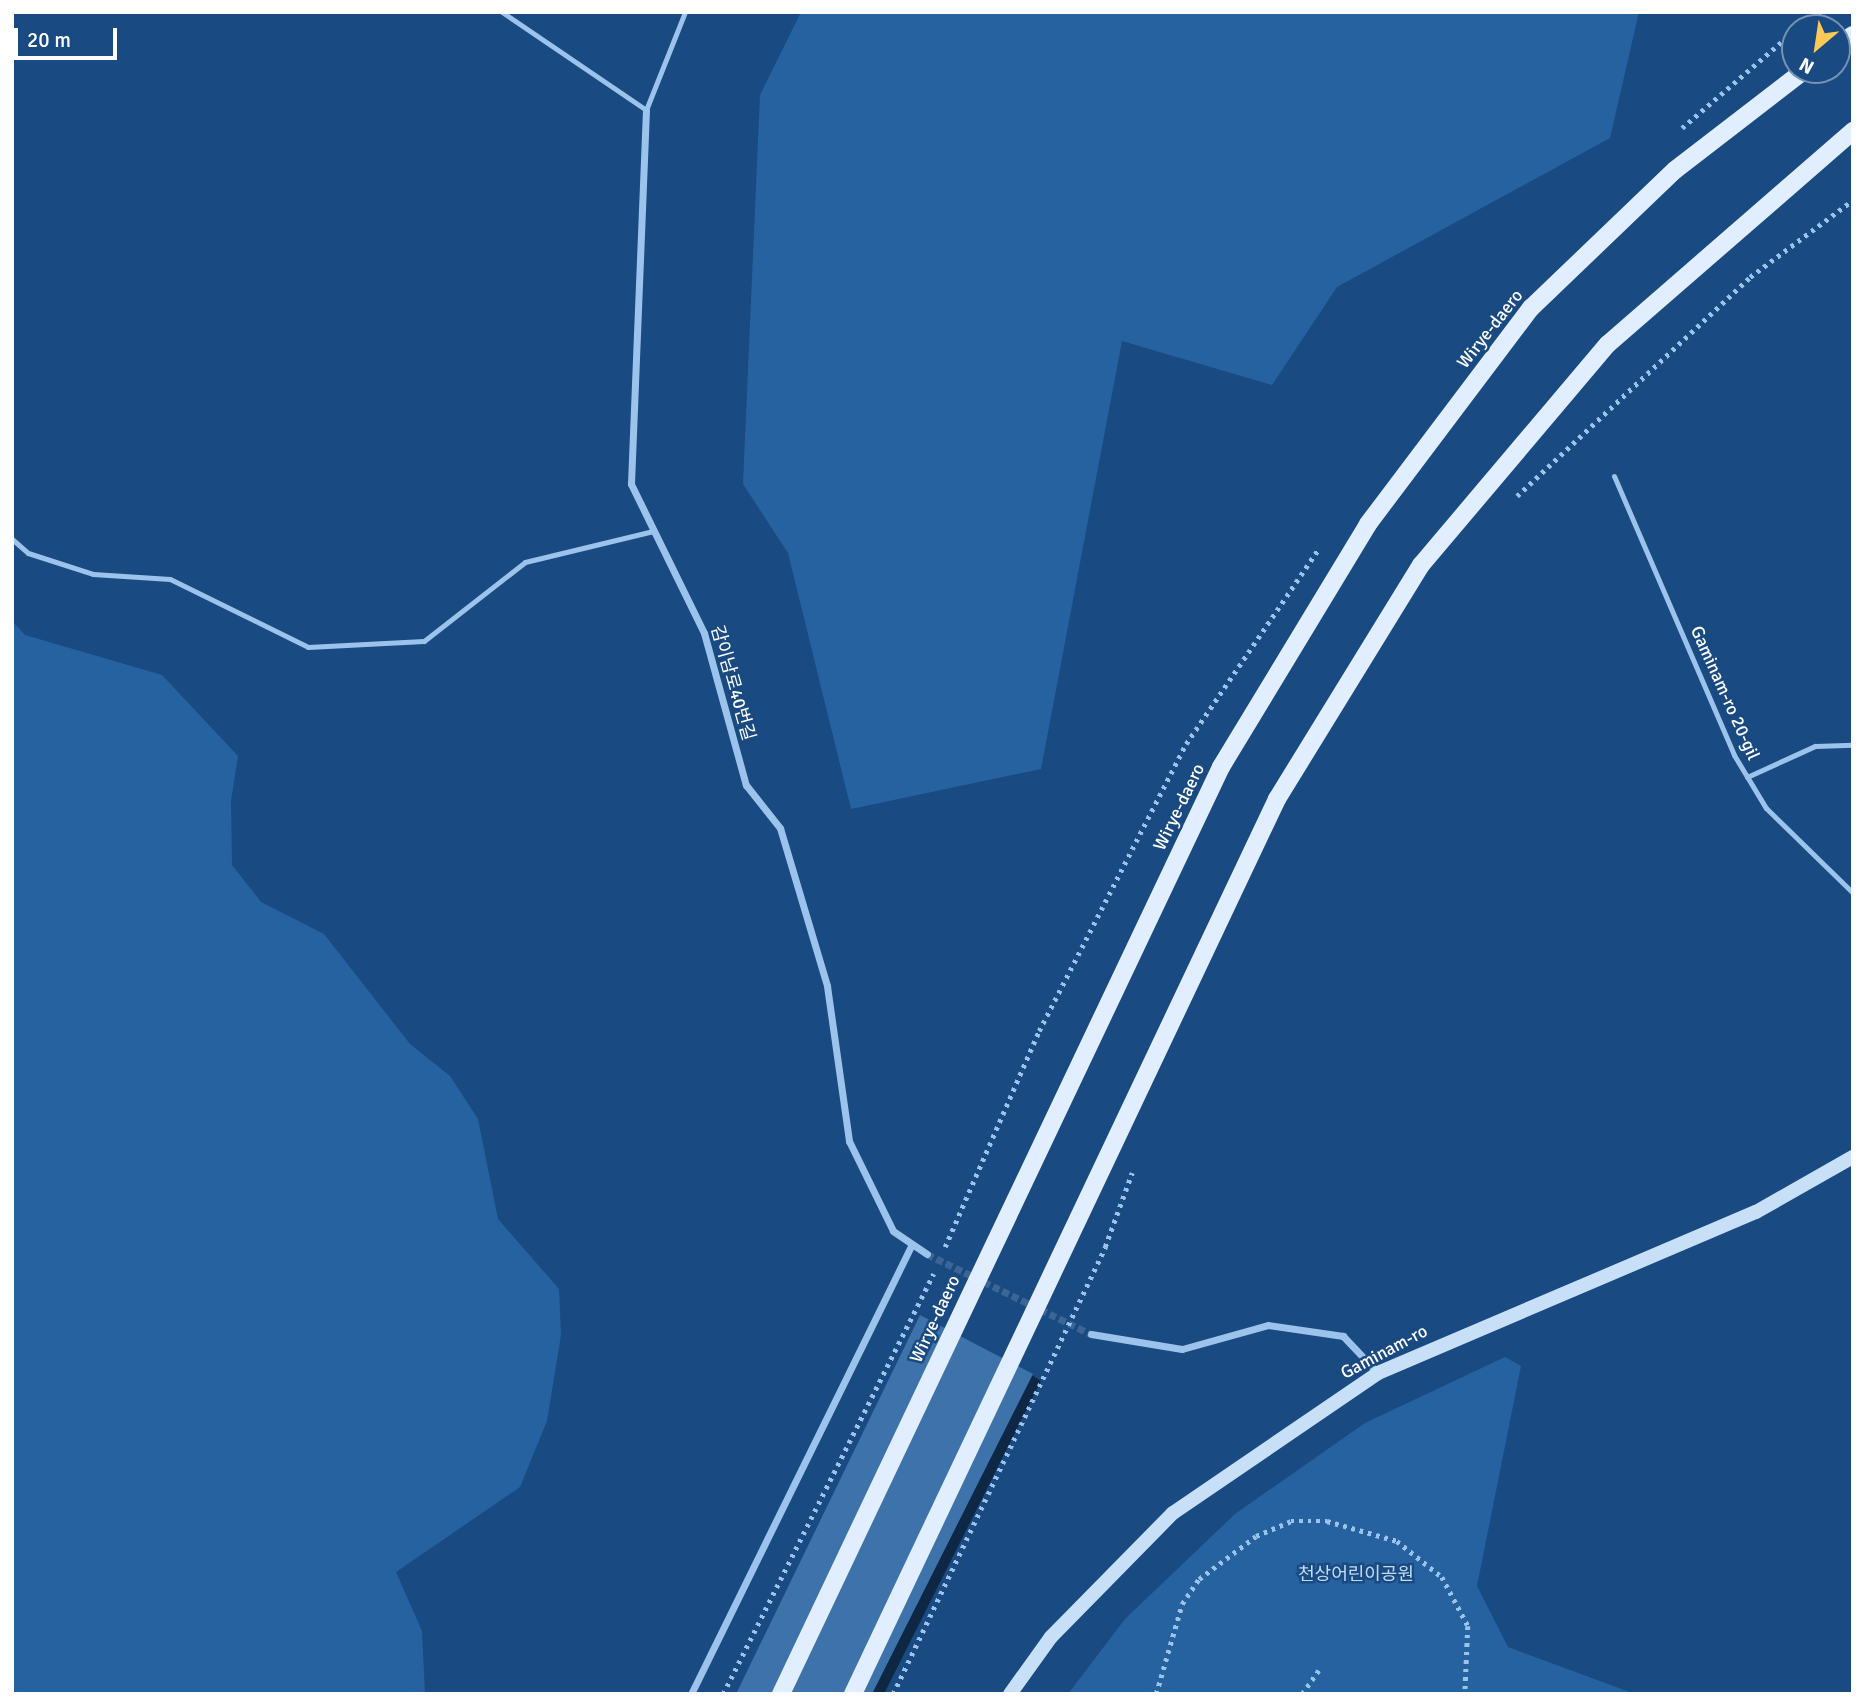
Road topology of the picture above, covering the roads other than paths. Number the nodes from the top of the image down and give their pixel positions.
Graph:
1 (502, 12) edge
2 (685, 12) edge
3 (1787, 84) edge
4 (646, 110) junction
5 (1853, 131) edge
6 (1614, 476) dead end
7 (653, 531) junction
8 (12, 540) edge
9 (1853, 746) edge
10 (1747, 777) junction
11 (1853, 892) edge
12 (1853, 1157) edge
13 (912, 1244) junction
14 (927, 1254) tunnel mouth
15 (1091, 1334) tunnel mouth
16 (1378, 1373) junction
17 (691, 1694) edge
18 (780, 1694) edge
19 (853, 1694) edge
20 (1010, 1694) edge

1 - 4 lane
2 - 4 lane, 감이남로40번길
3 - 18 main road, Wirye-daero
4 - 7 street, 감이남로40번길
5 - 19 main road
6 - 10 lane, Gaminam-ro 20-gil
7 - 8 lane
7 - 13 street, 감이남로40번길
9 - 10 lane
10 - 11 lane, Gaminam-ro 20-gil
12 - 16 street, Gaminam-ro
13 - 14 street, 감이남로40번길
13 - 17 street
15 - 16 street
16 - 20 street, Gaminam-ro

